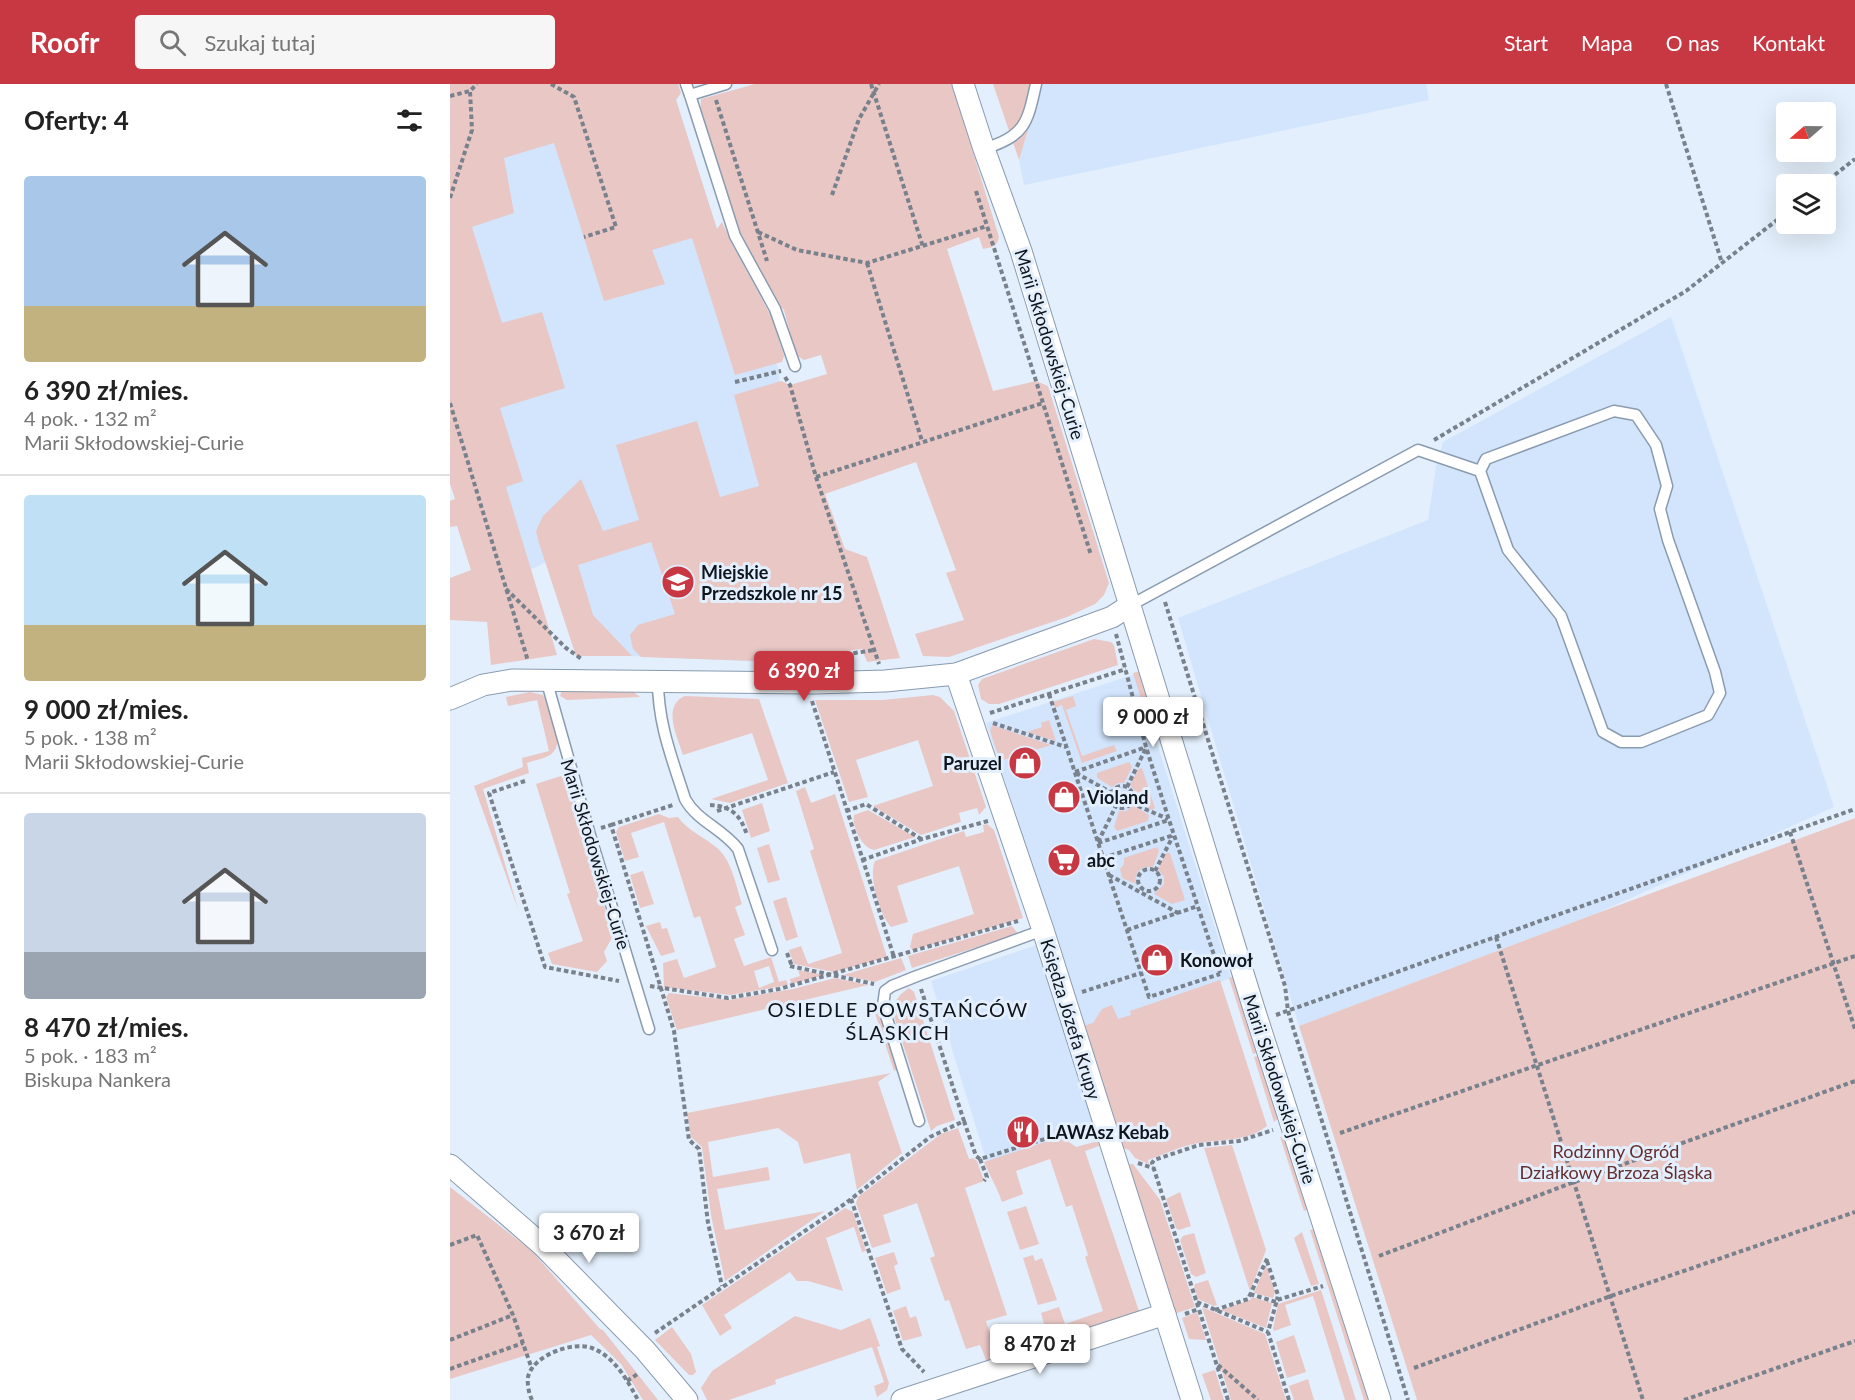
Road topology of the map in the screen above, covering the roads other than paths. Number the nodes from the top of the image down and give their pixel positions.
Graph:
1 (687, 84) edge
2 (726, 84) edge
3 (963, 84) edge
4 (1036, 84) edge
5 (690, 95) junction
6 (984, 149) junction
7 (795, 366) road end
8 (1480, 471) junction
9 (1129, 606) junction
10 (538, 672) junction
11 (956, 674) junction
12 (658, 681) junction
13 (450, 699) edge
14 (1034, 924) junction
15 (772, 950) dead end
16 (649, 1029) dead end
17 (919, 1121) dead end
18 (450, 1165) edge
19 (1165, 1314) junction
20 (687, 1400) edge
21 (903, 1400) edge
22 (1192, 1400) edge
23 (1380, 1400) edge

1 - 5 lane
2 - 5 lane
3 - 6 street, Marii Skłodowskiej-Curie
4 - 6 lane
5 - 7 lane
6 - 9 street, Marii Skłodowskiej-Curie
8 - 8 lane
8 - 9 lane
9 - 11 street
9 - 23 street, Marii Skłodowskiej-Curie
10 - 12 street
10 - 13 street
10 - 16 lane, Marii Skłodowskiej-Curie
11 - 12 street
11 - 14 street, Księdza Józefa Krupy
12 - 15 lane
14 - 17 lane
14 - 19 street, Księdza Józefa Krupy
18 - 20 street
19 - 21 street
19 - 22 street, Księdza Józefa Krupy

